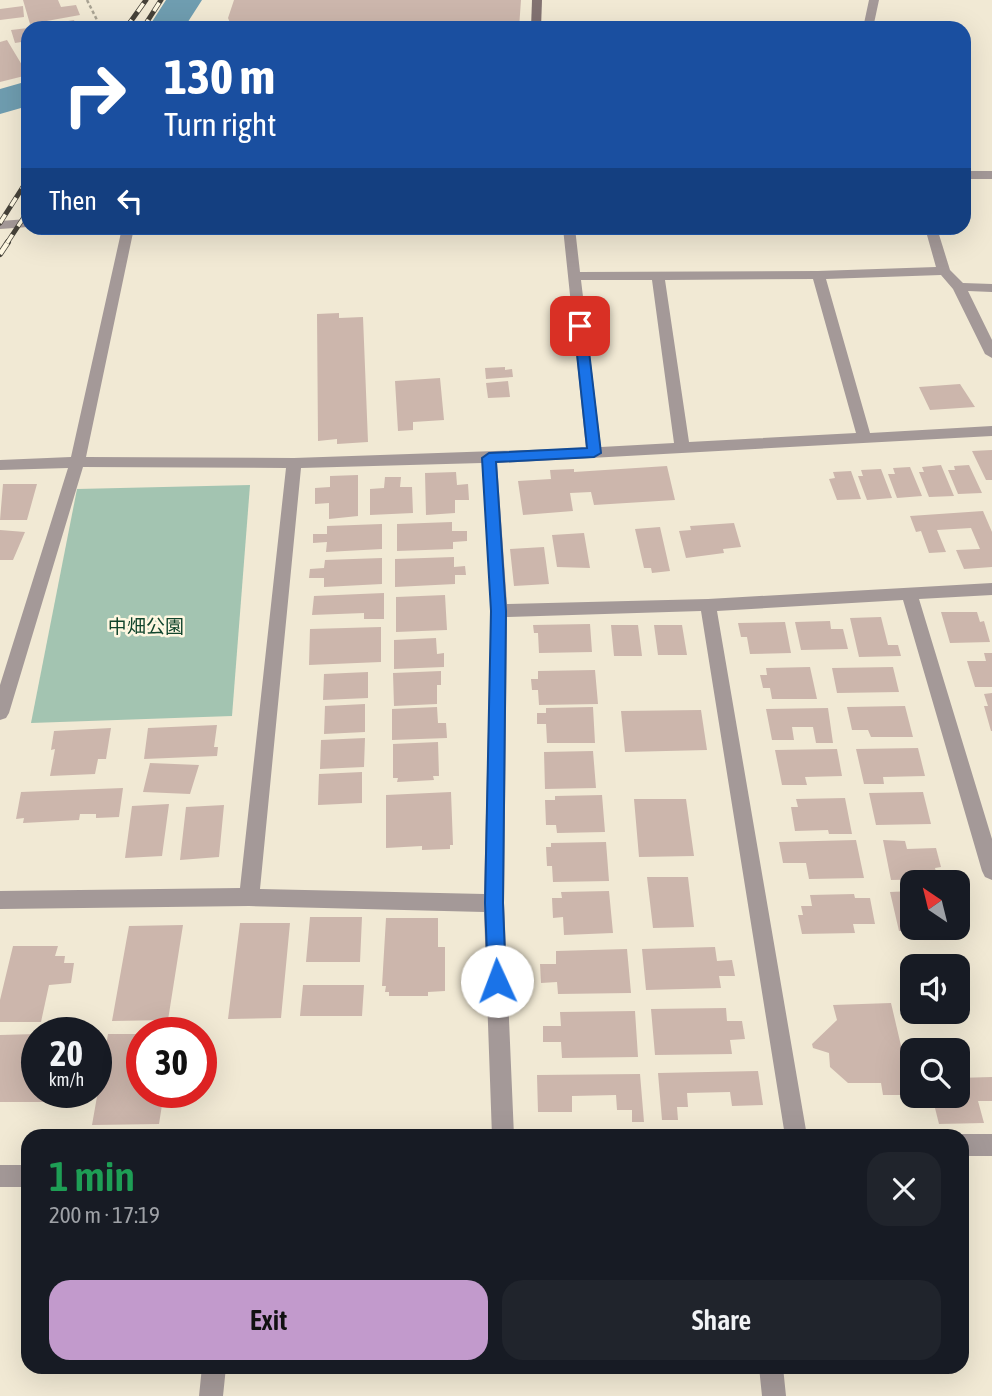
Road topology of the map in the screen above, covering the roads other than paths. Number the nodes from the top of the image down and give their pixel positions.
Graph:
1 (537, 0) edge
2 (874, 0) edge
3 (536, 21) edge
4 (870, 21) edge
5 (971, 175) edge
6 (992, 175) edge
7 (21, 224) edge
8 (0, 225) edge
9 (126, 235) edge
10 (570, 235) edge
11 (933, 235) edge
12 (944, 271) junction
13 (818, 275) junction
14 (575, 276) junction
15 (658, 276) junction
16 (959, 287) junction
17 (992, 288) edge
18 (992, 354) edge
19 (992, 431) edge
20 (864, 437) junction
21 (682, 447) junction
22 (594, 453) junction
23 (489, 458) junction
24 (77, 462) junction
25 (294, 463) junction
26 (0, 465) edge
27 (992, 589) edge
28 (910, 595) junction
29 (708, 605) junction
30 (499, 611) junction
31 (0, 713) edge
32 (992, 870) edge
33 (249, 897) junction
34 (0, 900) edge
35 (494, 903) junction
36 (503, 1129) edge
37 (795, 1129) edge
38 (992, 1144) edge
39 (969, 1145) edge
40 (0, 1176) edge
41 (21, 1176) edge
42 (213, 1374) edge
43 (772, 1374) edge
44 (211, 1396) edge
45 (774, 1396) edge

1 - 3 street
2 - 4 street
5 - 6 street
7 - 8 street
9 - 24 street
10 - 14 street
11 - 12 street
12 - 13 street
12 - 16 street
13 - 15 street
13 - 20 street
14 - 15 street
14 - 22 street
15 - 21 street
16 - 17 street
16 - 18 street
19 - 20 street
20 - 21 street
21 - 22 street
22 - 23 street
23 - 25 street
23 - 30 street
24 - 25 street
24 - 26 street
24 - 31 street
25 - 33 street
27 - 28 street
28 - 29 street
28 - 32 street
29 - 30 street
29 - 37 street
30 - 35 street
33 - 34 street
33 - 35 street
35 - 36 street
38 - 39 street
40 - 41 street
42 - 44 street
43 - 45 street

